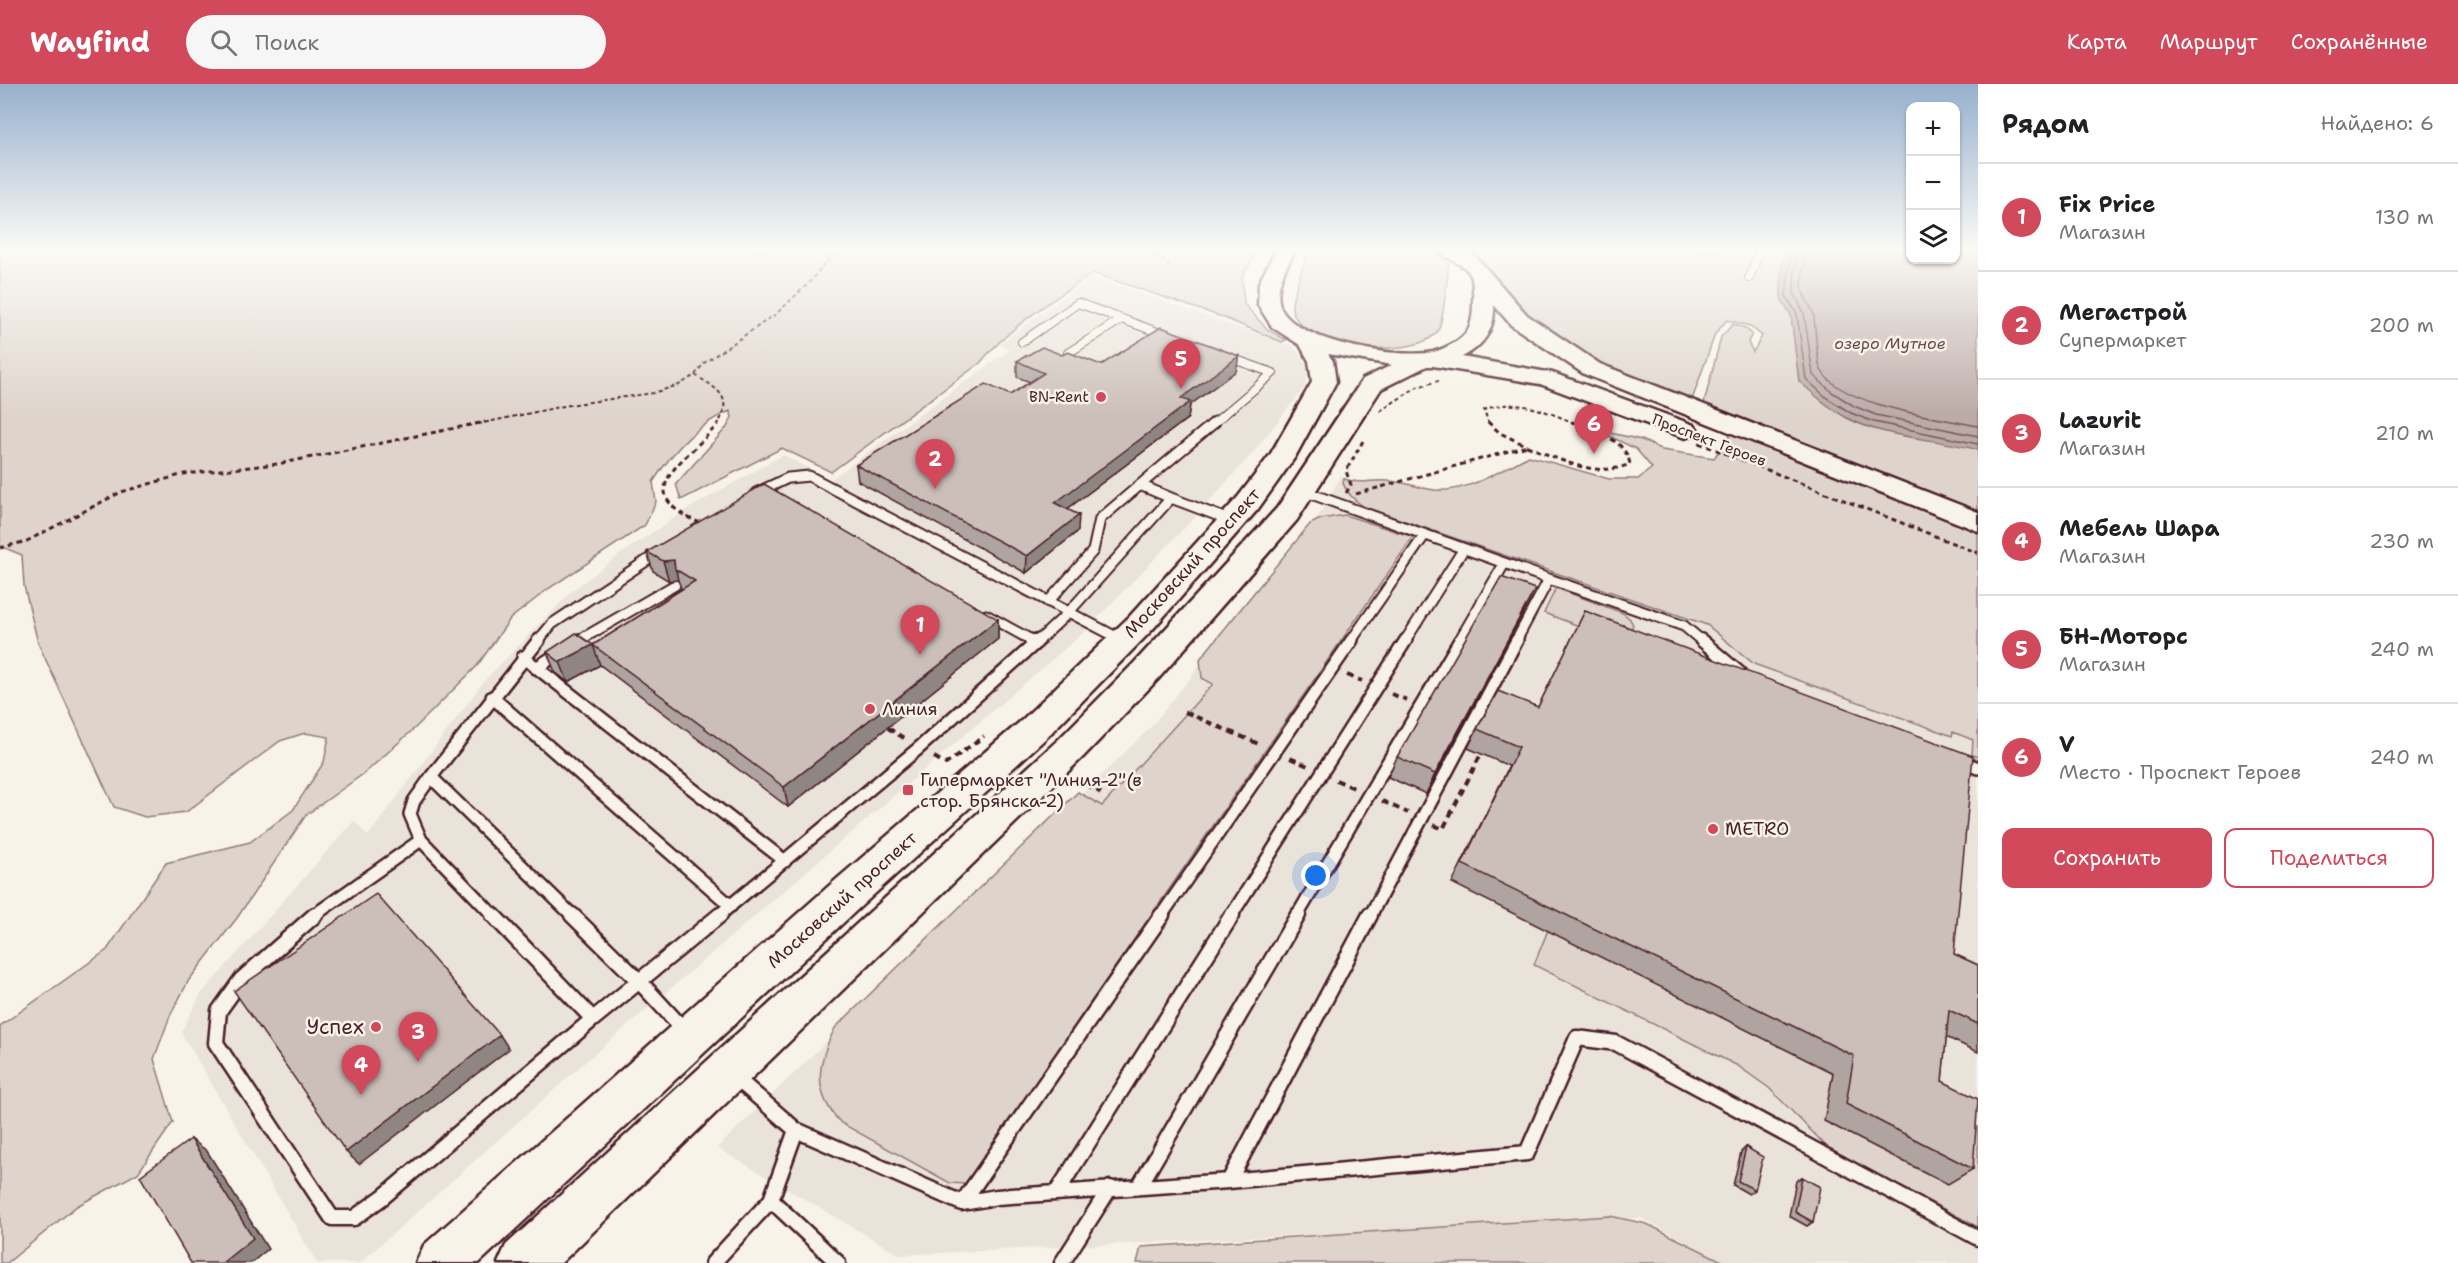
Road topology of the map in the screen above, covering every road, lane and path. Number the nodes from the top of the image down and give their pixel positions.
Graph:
1 (787, 305) edge
2 (1075, 305) edge
3 (1084, 305) edge
4 (1270, 305) edge
5 (1485, 305) edge
6 (1506, 305) edge
7 (1122, 319) junction
8 (1176, 339) edge
9 (1309, 340) junction
10 (1022, 342) dead end
11 (1068, 353) edge
12 (1219, 354) edge
13 (1434, 365) junction
14 (695, 375) junction
15 (1380, 411) dead end
16 (1369, 431) dead end
17 (1699, 443) dead end
18 (1527, 446) junction
19 (1140, 485) junction
20 (1303, 491) junction
21 (1171, 498) junction
22 (741, 502) edge
23 (1232, 521) junction
24 (1978, 522) edge
25 (702, 524) joint
26 (1424, 536) junction
27 (1978, 543) edge
28 (0, 548) edge
29 (1463, 549) junction
30 (1978, 553) edge
31 (1504, 564) junction
32 (1549, 579) junction
33 (675, 585) edge
34 (1048, 602) junction
35 (975, 609) edge
36 (1068, 613) junction
37 (1123, 640) junction
38 (1036, 643) junction
39 (523, 657) junction
40 (536, 668) junction
41 (1746, 679) edge
42 (492, 697) junction
43 (1944, 755) edge
44 (1978, 768) edge
45 (431, 777) junction
46 (422, 840) junction
47 (785, 861) junction
48 (731, 906) junction
49 (639, 981) junction
50 (593, 1019) junction
51 (692, 1038) junction
52 (727, 1070) junction
53 (796, 1130) junction
54 (1229, 1181) junction
55 (1140, 1185) junction
56 (1110, 1188) junction
57 (1057, 1192) junction
58 (771, 1200) junction
59 (962, 1203) junction
60 (1978, 1238) edge
61 (442, 1263) edge
62 (524, 1263) edge
63 (713, 1263) edge
64 (838, 1263) edge
65 (1062, 1263) edge

1 - 14 path
2 - 10 lane
3 - 7 lane
4 - 9 main road
5 - 13 main road, Московский проспект
6 - 24 main road, Проспект Героев
7 - 8 lane
7 - 11 lane
9 - 13 main road, Проспект Героев
9 - 23 main road, Московский проспект
12 - 19 lane
13 - 15 path
13 - 20 main road, Московский проспект
13 - 27 main road, Проспект Героев
14 - 25 path
14 - 28 path
16 - 18 path
17 - 30 path
18 - 18 path
19 - 21 lane
19 - 34 lane
20 - 26 lane
20 - 52 main road, Московский проспект
21 - 23 lane
21 - 36 lane
22 - 34 lane
23 - 37 main road, Московский проспект
25 - 39 lane
26 - 29 lane
26 - 59 lane
29 - 31 lane
29 - 57 lane
31 - 32 lane
31 - 55 lane
32 - 41 lane
32 - 54 lane
33 - 40 lane
34 - 36 lane
35 - 38 lane
36 - 37 lane
36 - 38 lane
37 - 51 main road, Московский проспект
38 - 47 lane
39 - 40 lane
39 - 42 lane
40 - 47 lane
42 - 45 lane
42 - 48 lane
43 - 44 lane
45 - 46 lane
45 - 49 lane
46 - 50 lane
46 - 50 lane
47 - 48 lane
48 - 49 lane
49 - 50 lane
49 - 51 lane
51 - 52 main road
51 - 61 main road, Московский проспект
52 - 53 lane
52 - 62 main road, Московский проспект
53 - 58 lane
53 - 59 lane
54 - 55 lane
54 - 60 lane
55 - 56 lane
56 - 57 lane
56 - 65 lane
57 - 59 lane
58 - 63 lane
58 - 64 lane

